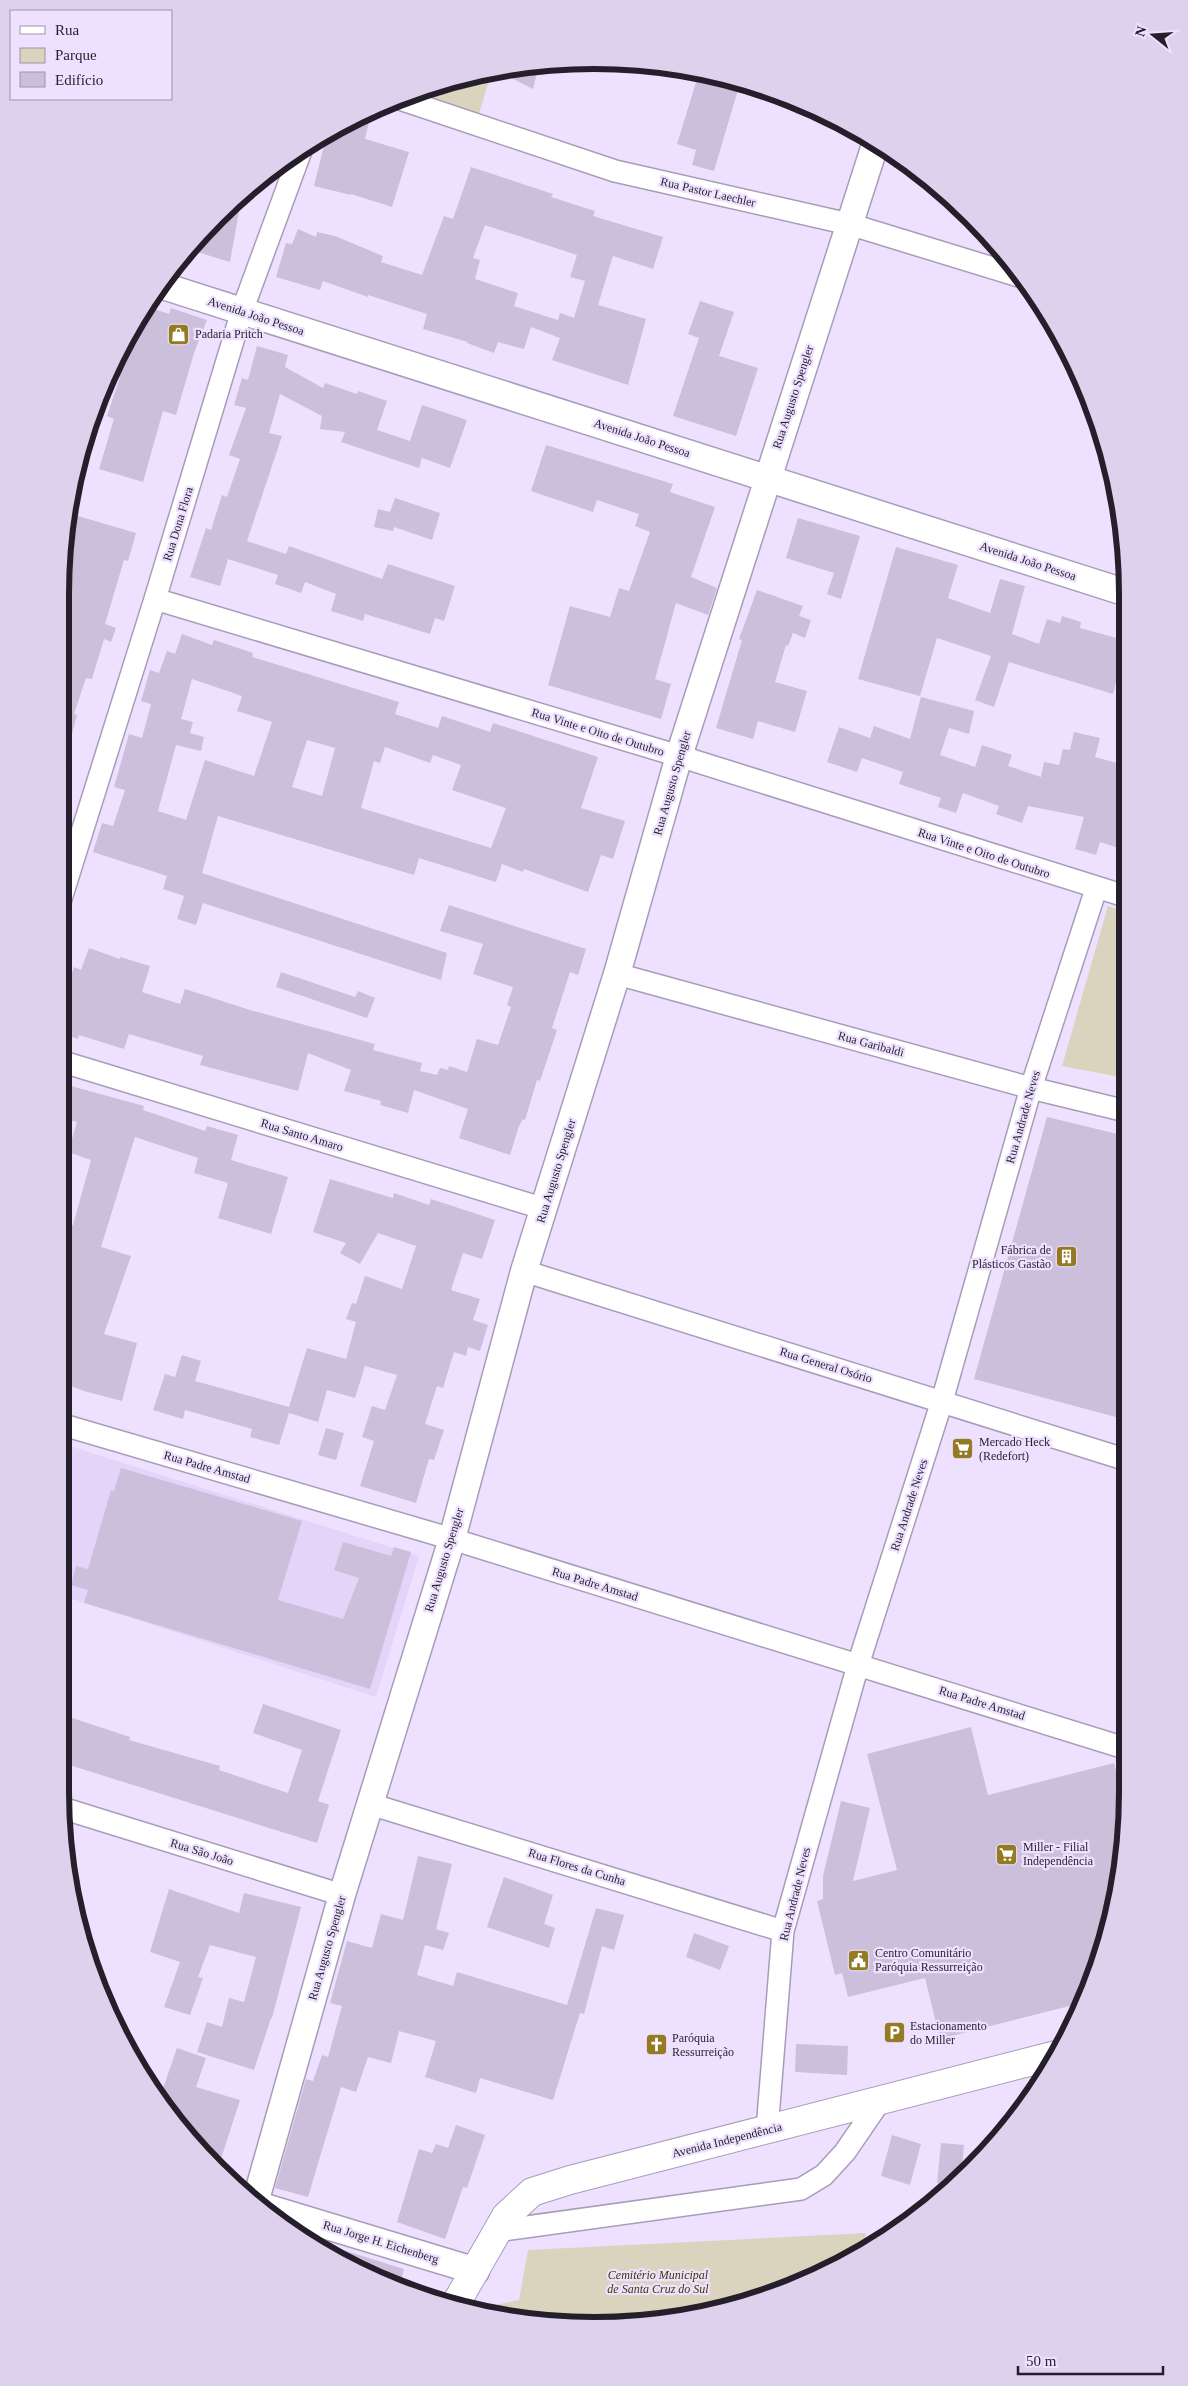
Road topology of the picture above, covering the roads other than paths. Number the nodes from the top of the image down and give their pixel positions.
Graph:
1 (410, 102) edge
2 (874, 149) edge
3 (298, 160) edge
4 (849, 224) junction
5 (1011, 274) edge
6 (167, 287) edge
7 (242, 311) junction
8 (767, 478) junction
9 (1119, 590) edge
10 (155, 599) junction
11 (679, 756) junction
12 (69, 873) edge
13 (1096, 889) junction
14 (1119, 895) edge
15 (617, 974) junction
16 (69, 1063) edge
17 (1031, 1088) junction
18 (1119, 1109) edge
19 (544, 1209) junction
20 (524, 1271) junction
21 (942, 1401) junction
22 (69, 1427) edge
23 (1119, 1457) edge
24 (452, 1539) junction
25 (858, 1665) junction
26 (1119, 1746) edge
27 (370, 1804) junction
28 (70, 1810) edge
29 (342, 1895) junction
30 (783, 1931) junction
31 (1048, 2057) edge
32 (880, 2101) junction
33 (767, 2130) junction
34 (258, 2196) edge
35 (275, 2210) edge
36 (497, 2231) junction
37 (476, 2271) junction
38 (459, 2299) edge

1 - 4 street, Rua Pastor Laechler
2 - 4 street, Rua Augusto Spengler
3 - 7 street, Rua Dona Flora
4 - 5 street, Rua Pastor Laechler
4 - 8 street, Rua Augusto Spengler
6 - 7 street, Avenida João Pessoa
7 - 8 street, Avenida João Pessoa
7 - 10 street, Rua Dona Flora
8 - 9 street, Avenida João Pessoa
8 - 11 street, Rua Augusto Spengler
10 - 11 street, Rua Vinte e Oito de Outubro
10 - 12 street, Rua Dona Flora
11 - 13 street, Rua Vinte e Oito de Outubro
11 - 15 street, Rua Augusto Spengler
13 - 14 street, Rua Vinte e Oito de Outubro
13 - 17 street, Rua Andrade Neves
15 - 17 street, Rua Garibaldi
15 - 19 street, Rua Augusto Spengler
16 - 19 street, Rua Santo Amaro
17 - 18 street, Rua Garibaldi
17 - 21 street, Rua Andrade Neves
19 - 20 street, Rua Augusto Spengler
20 - 21 street, Rua General Osório
20 - 24 street, Rua Augusto Spengler
21 - 23 street, Rua General Osório
21 - 25 street, Rua Andrade Neves
22 - 24 street, Rua Padre Amstad
24 - 25 street, Rua Padre Amstad
24 - 27 street, Rua Augusto Spengler
25 - 26 street, Rua Padre Amstad
25 - 30 street, Rua Andrade Neves
27 - 29 street, Rua Augusto Spengler
27 - 30 street, Rua Flores da Cunha
28 - 29 street, Rua São João
29 - 34 street, Rua Augusto Spengler
30 - 33 street, Rua Andrade Neves
31 - 32 main road, Avenida Independência
32 - 33 main road, Avenida Independência
32 - 36 street
33 - 36 main road, Avenida Independência
35 - 37 street, Rua Jorge H. Eichenberg
36 - 37 main road, Avenida Independência
37 - 38 main road, Avenida Independência

